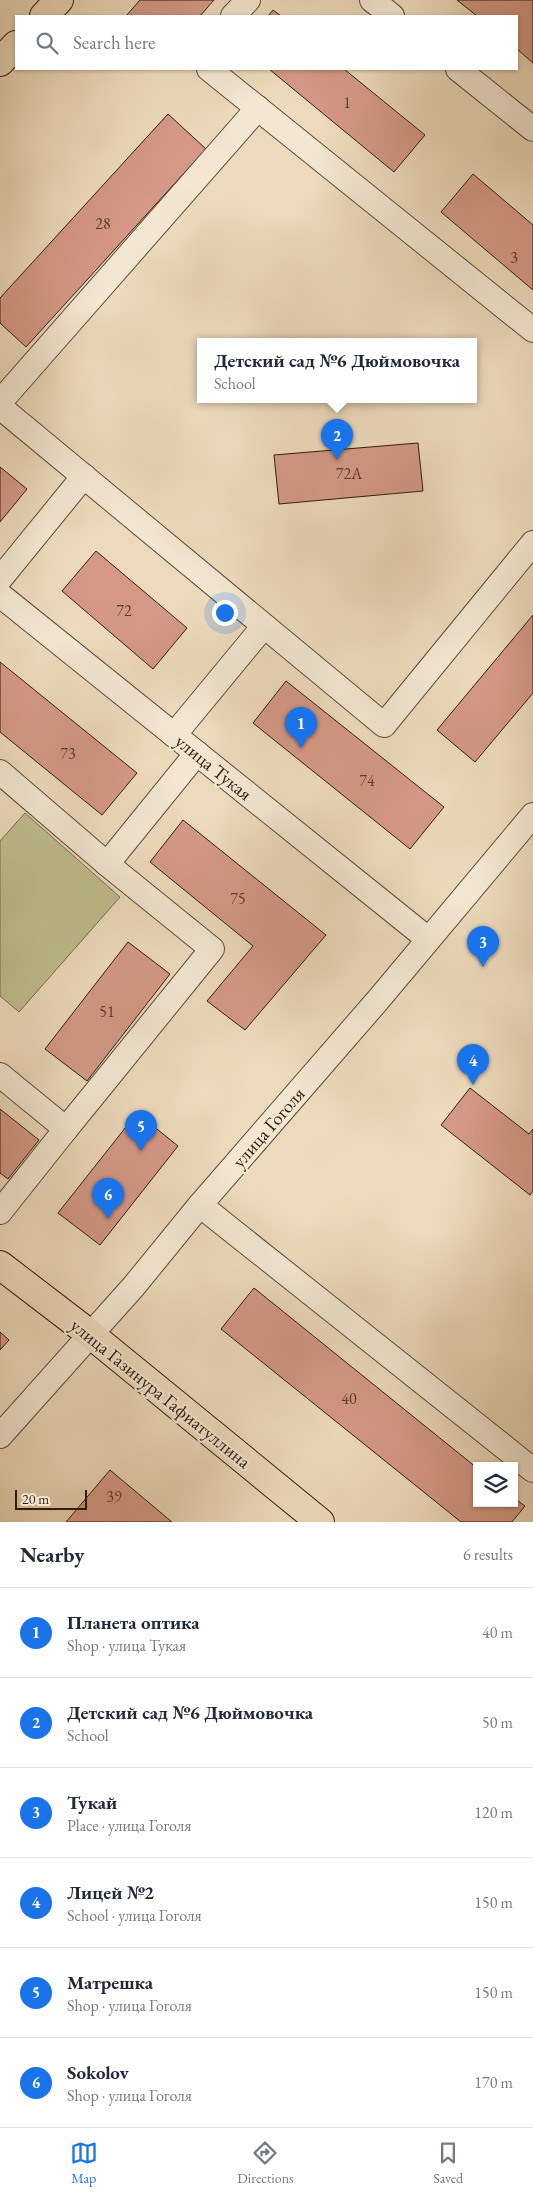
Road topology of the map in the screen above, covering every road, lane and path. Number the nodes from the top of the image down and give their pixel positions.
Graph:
1 (59, 0) edge
2 (248, 0) edge
3 (372, 0) edge
4 (45, 15) edge
5 (234, 15) edge
6 (391, 15) edge
7 (15, 46) edge
8 (0, 62) edge
9 (210, 70) edge
10 (459, 70) edge
11 (258, 108) junction
12 (533, 129) edge
13 (533, 330) edge
14 (0, 402) edge
15 (0, 407) edge
16 (84, 476) junction
17 (533, 543) edge
18 (0, 578) edge
19 (0, 595) edge
20 (264, 626) junction
21 (174, 735) junction
22 (197, 753) junction
23 (0, 772) edge
24 (533, 815) edge
25 (107, 864) junction
26 (428, 939) junction
27 (0, 1075) edge
28 (66, 1129) junction
29 (200, 1205) junction
30 (0, 1212) edge
31 (0, 1265) edge
32 (90, 1334) junction
33 (0, 1436) edge
34 (533, 1470) edge
35 (320, 1522) edge

1 - 4 main road
2 - 5 street
3 - 6 street
7 - 8 main road
9 - 11 street
10 - 12 street
11 - 13 street
11 - 14 street
15 - 16 street
16 - 18 street
16 - 20 street
17 - 20 street
19 - 21 street, улица Тукая
20 - 21 street
21 - 22 street, улица Тукая
22 - 25 street
22 - 26 street, улица Тукая
23 - 25 street
24 - 26 street, улица Гоголя
25 - 28 street
26 - 29 street, улица Гоголя
27 - 28 street
28 - 30 street
29 - 32 street, улица Гоголя
29 - 34 street
31 - 32 main road, улица Газинура Гафиатуллина
32 - 33 street, улица Гоголя
32 - 35 main road, улица Газинура Гафиатуллина

